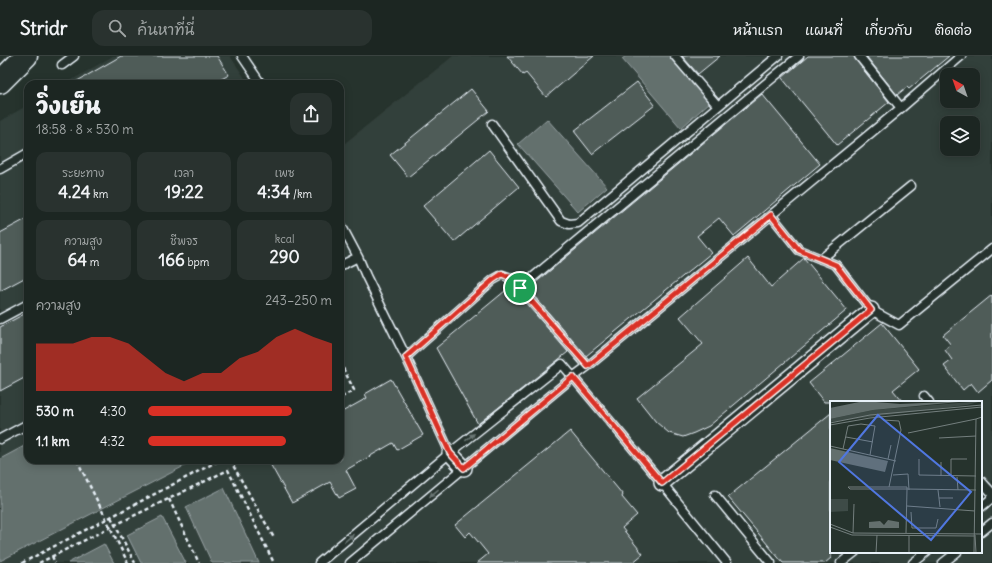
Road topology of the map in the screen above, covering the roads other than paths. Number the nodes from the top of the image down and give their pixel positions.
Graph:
1 (26, 56) edge
2 (74, 56) edge
3 (242, 56) edge
4 (675, 56) edge
5 (778, 56) edge
6 (799, 56) edge
7 (859, 56) edge
8 (961, 56) edge
9 (62, 65) dead end
10 (258, 80) edge
11 (0, 82) edge
12 (718, 106) junction
13 (901, 108) junction
14 (492, 124) dead end
15 (24, 155) edge
16 (0, 169) edge
17 (911, 186) dead end
18 (771, 215) junction
19 (344, 231) edge
20 (992, 249) edge
21 (358, 257) junction
22 (821, 258) junction
23 (344, 264) edge
24 (520, 288) junction
25 (24, 306) edge
26 (871, 310) junction
27 (0, 319) edge
28 (406, 357) junction
29 (588, 366) junction
30 (573, 377) junction
31 (24, 426) edge
32 (0, 439) edge
33 (450, 453) junction
34 (464, 468) junction
35 (982, 482) edge
36 (662, 483) junction
37 (992, 493) edge
38 (715, 495) dead end
39 (992, 498) edge
40 (982, 506) edge
41 (992, 523) edge
42 (982, 531) edge
43 (854, 553) edge
44 (926, 553) edge
45 (956, 553) edge
46 (319, 563) edge
47 (350, 563) edge
48 (727, 563) edge
49 (771, 563) edge
50 (841, 563) edge
51 (913, 563) edge
52 (944, 563) edge

1 - 11 main road
2 - 9 lane
3 - 10 lane
4 - 12 lane
5 - 12 lane
6 - 24 lane
7 - 13 lane
8 - 13 lane
12 - 14 lane
13 - 18 lane
15 - 16 lane
17 - 22 lane
18 - 22 lane
18 - 29 lane
19 - 21 lane
20 - 26 lane
21 - 23 lane
21 - 28 lane
22 - 26 lane
24 - 28 lane
24 - 29 lane
25 - 27 lane
26 - 36 street
28 - 33 lane
29 - 30 lane
33 -> 30 lane
30 - 34 lane
30 - 36 lane
31 - 32 lane
33 - 34 street
46 -> 33 lane
34 -> 47 lane
35 - 37 lane
36 - 48 lane
38 - 49 lane
39 - 40 lane
41 - 42 lane
43 - 50 lane
44 - 51 lane
45 - 52 lane

